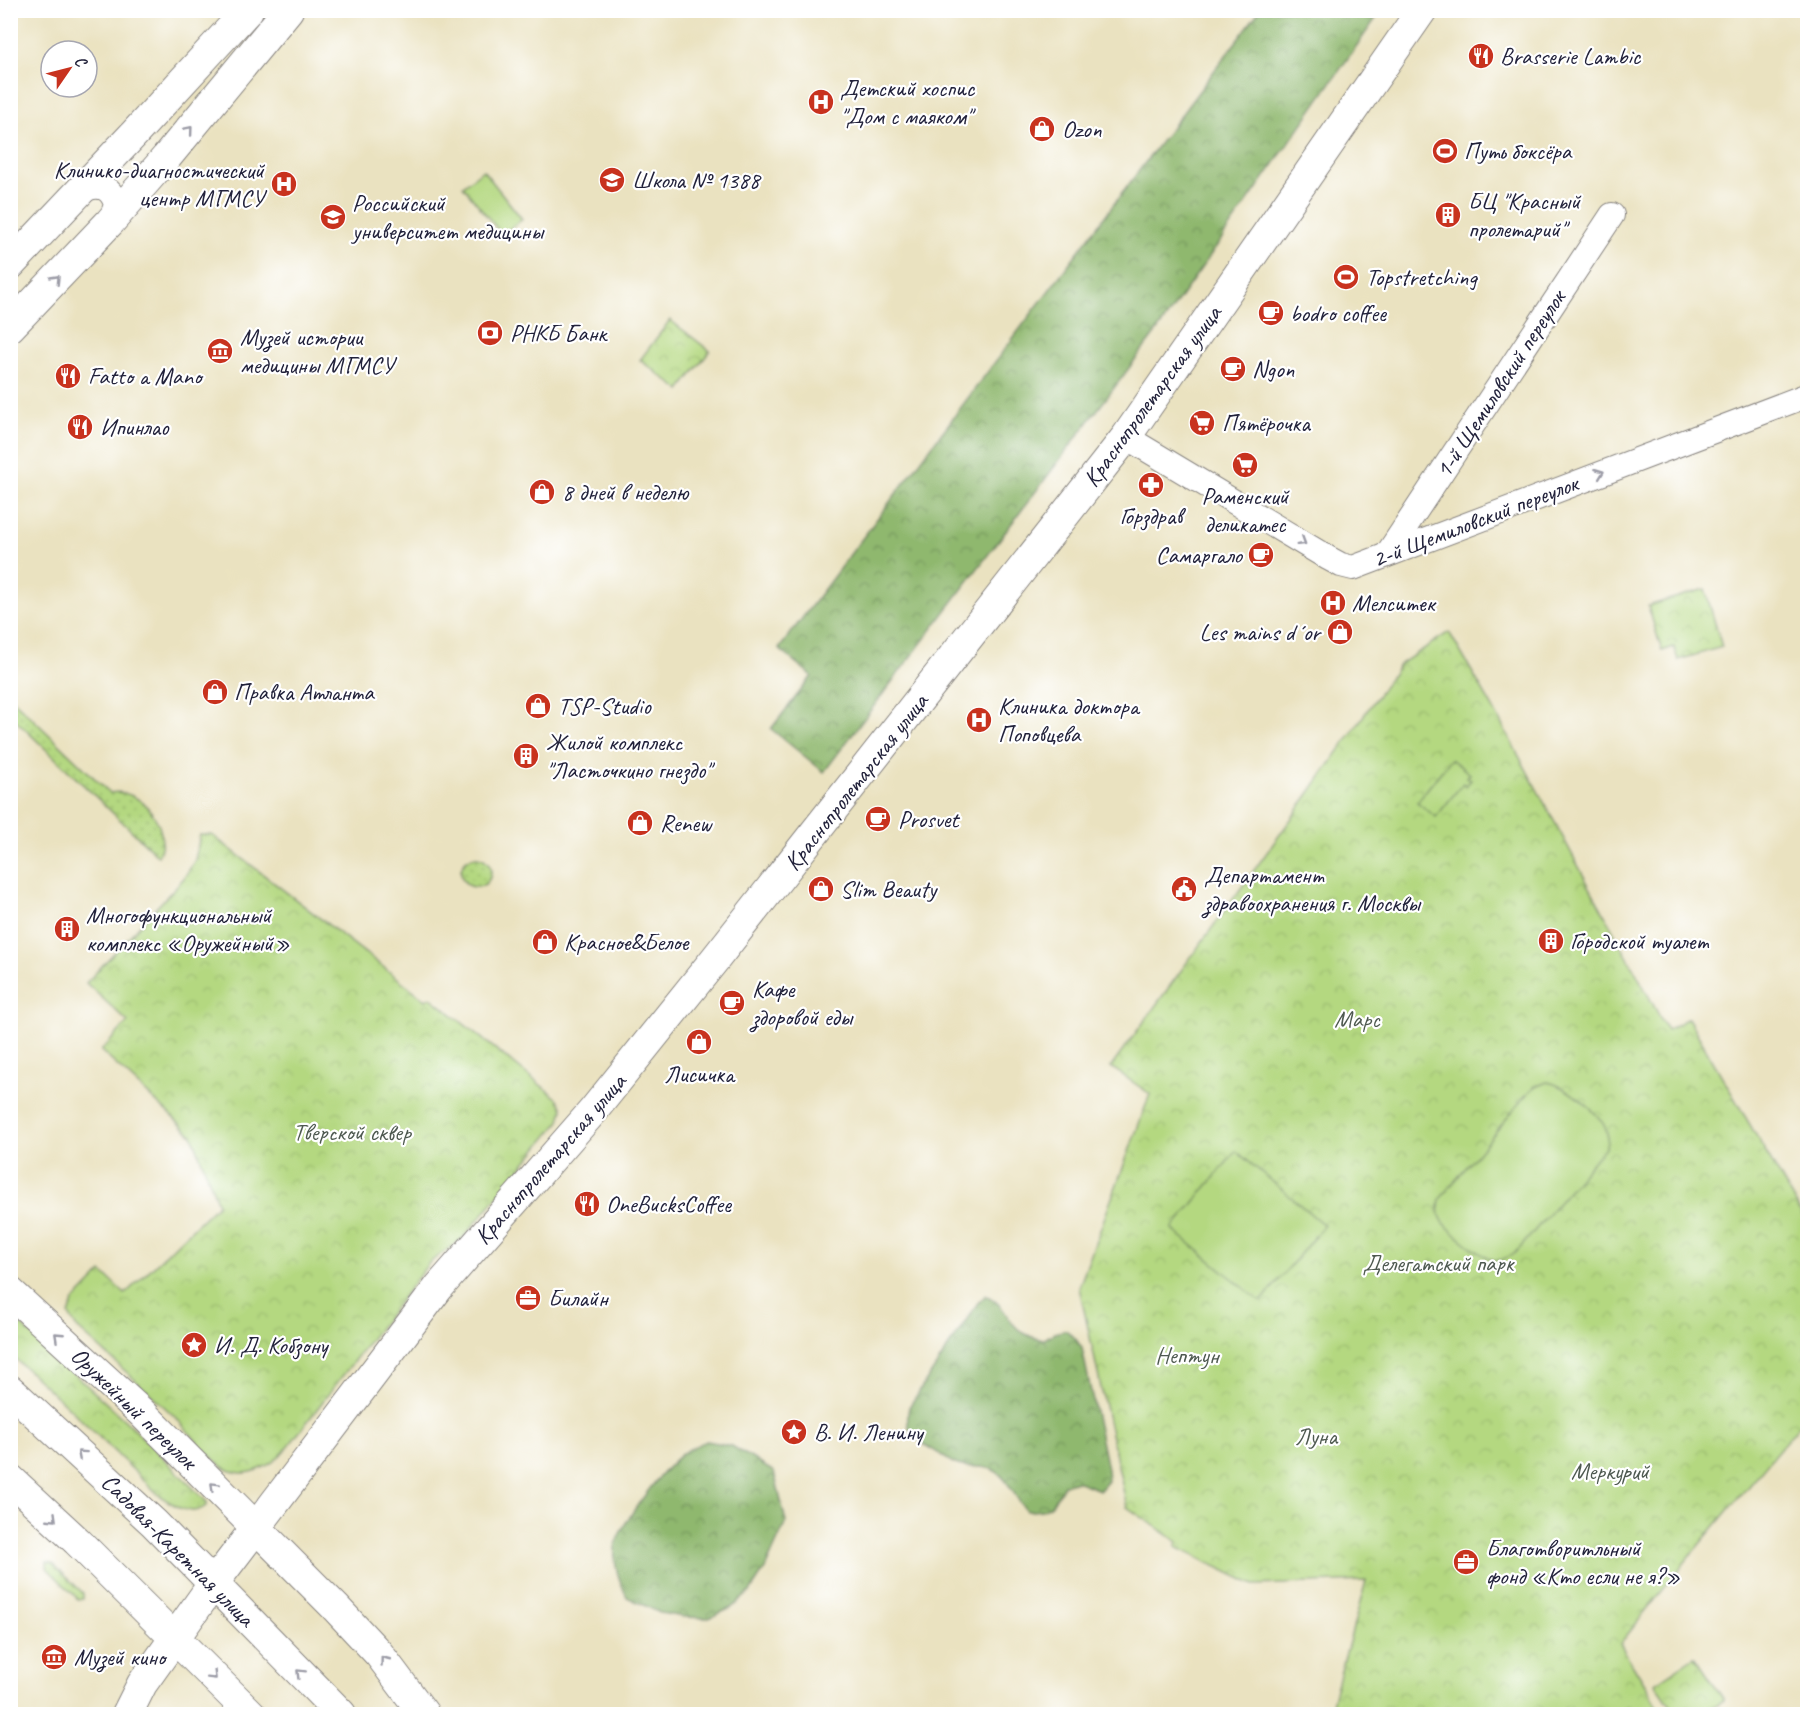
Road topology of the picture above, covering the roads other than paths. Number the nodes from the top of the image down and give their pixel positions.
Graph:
1 (248, 10) edge
2 (288, 10) edge
3 (1422, 10) edge
4 (79, 193) junction
5 (1612, 215) dead end
6 (110, 222) junction
7 (10, 265) edge
8 (10, 327) edge
9 (1808, 394) edge
10 (1126, 437) junction
11 (1388, 553) junction
12 (10, 1292) edge
13 (10, 1390) edge
14 (10, 1479) edge
15 (256, 1527) junction
16 (213, 1584) junction
17 (175, 1638) junction
18 (127, 1714) edge
19 (251, 1714) edge
20 (341, 1714) edge
21 (424, 1714) edge

1 - 4 main road
6 -> 2 main road
3 - 10 main road, Краснопролетарская улица
4 - 6 street
4 - 7 main road
5 - 11 street, 1-й Щемиловский переулок
8 -> 6 main road
11 -> 9 street, 2-й Щемиловский переулок
10 -> 11 street, 2-й Щемиловский переулок
10 - 15 main road, Краснопролетарская улица
15 -> 12 main road, Оружейный переулок
16 -> 13 main road, Садовая-Каретная улица
14 -> 17 main road
15 - 16 main road, Краснопролетарская улица
21 -> 15 main road
16 - 17 main road, Краснопролетарская улица
20 -> 16 main road, Садовая-Каретная улица
17 - 18 main road, Краснопролетарская улица
17 -> 19 main road

